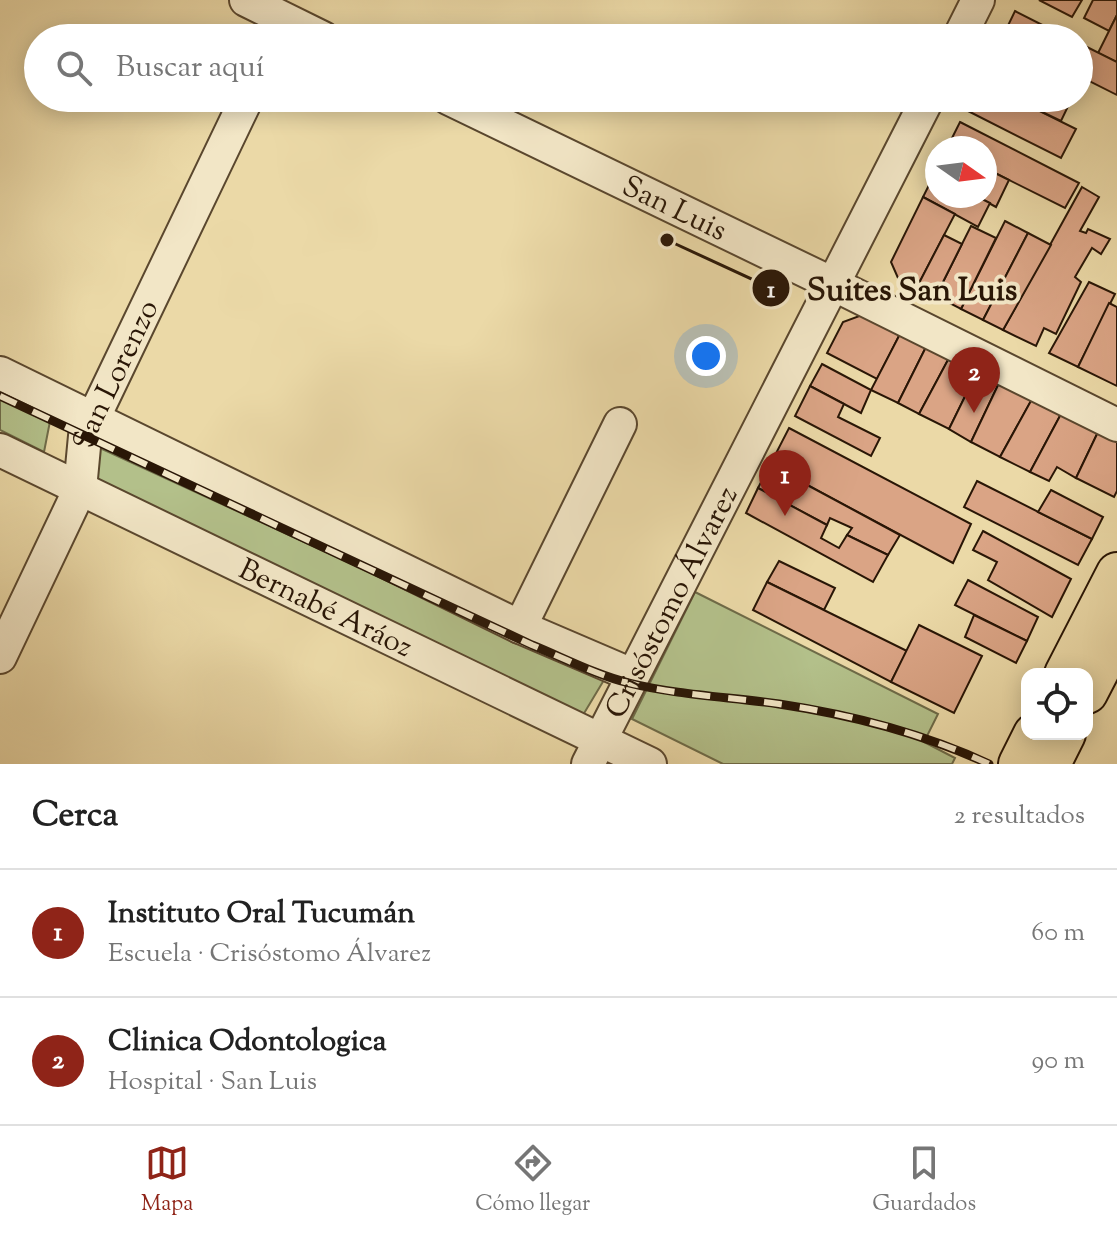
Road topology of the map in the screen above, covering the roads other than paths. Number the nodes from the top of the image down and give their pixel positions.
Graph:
1 (246, 0) edge
2 (978, 0) edge
3 (285, 19) edge
4 (966, 24) edge
5 (240, 112) edge
6 (477, 112) edge
7 (921, 112) edge
8 (833, 284) junction
9 (0, 373) edge
10 (93, 419) junction
11 (620, 424) dead end
12 (1117, 425) edge
13 (0, 450) edge
14 (80, 489) junction
15 (1117, 573) edge
16 (520, 627) junction
17 (1117, 635) edge
18 (0, 657) edge
19 (1068, 668) edge
20 (632, 675) junction
21 (1093, 681) edge
22 (1031, 740) edge
23 (1062, 740) edge
24 (594, 752) edge
25 (650, 764) edge
26 (1019, 764) edge
27 (1050, 764) edge

1 - 3 street
2 - 4 street
5 - 10 street, San Lorenzo
6 - 8 street, San Luis
7 - 8 street, Crisóstomo Álvarez
8 - 12 street, San Luis
8 - 20 street, Crisóstomo Álvarez
9 - 10 street
10 - 14 street, San Lorenzo
10 - 16 street
11 - 16 street
13 - 14 street, Bernabé Aráoz
14 - 18 street, San Lorenzo
14 - 24 street, Bernabé Aráoz
15 - 19 main road
16 - 20 street
17 - 21 main road
20 - 24 street, Crisóstomo Álvarez
22 - 26 main road
23 - 27 main road
24 - 25 street, Bernabé Aráoz

